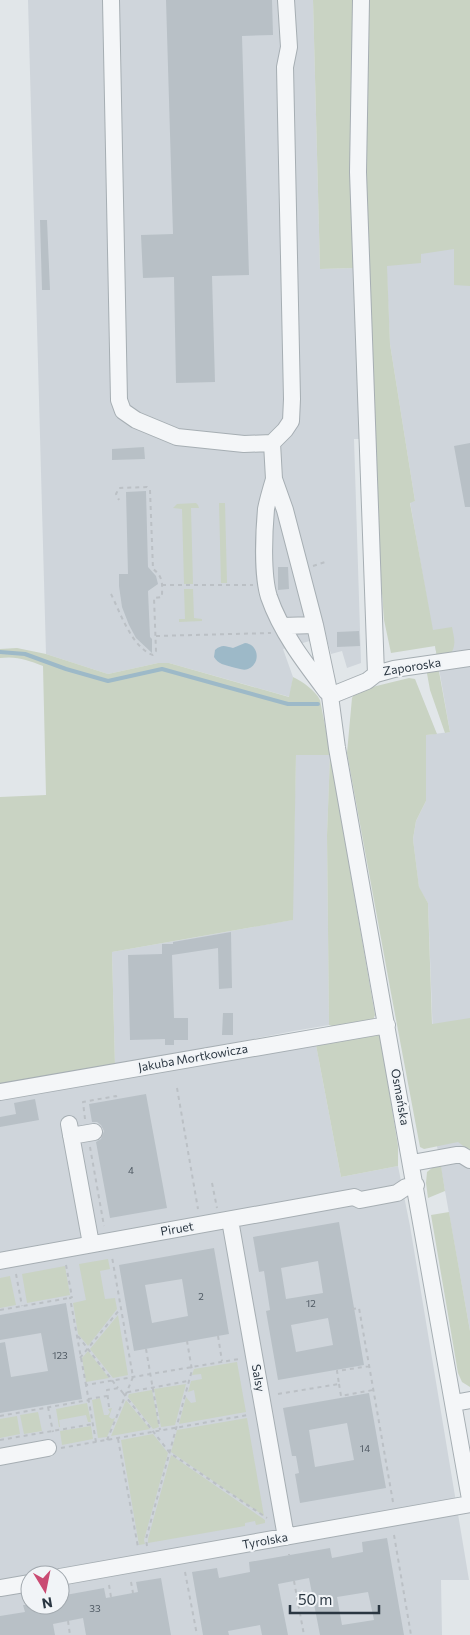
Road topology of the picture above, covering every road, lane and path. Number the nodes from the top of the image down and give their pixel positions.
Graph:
1 (111, 0) edge
2 (286, 0) edge
3 (360, 0) edge
4 (272, 443) junction
5 (274, 479) junction
6 (119, 500) dead end
7 (266, 584) junction
8 (162, 586) junction
9 (110, 594) dead end
10 (315, 625) junction
11 (279, 630) junction
12 (156, 636) junction
13 (470, 658) edge
14 (376, 674) junction
15 (330, 696) junction
16 (387, 1025) junction
17 (176, 1088) dead end
18 (0, 1092) edge
19 (116, 1099) dead end
20 (184, 1130) junction
21 (188, 1130) dead end
22 (81, 1135) junction
23 (470, 1160) edge
24 (412, 1163) junction
25 (212, 1183) dead end
26 (411, 1186) junction
27 (216, 1205) dead end
28 (198, 1209) dead end
29 (230, 1220) junction
30 (104, 1226) dead end
31 (91, 1244) junction
32 (112, 1257) dead end
33 (0, 1261) edge
34 (66, 1265) dead end
35 (16, 1274) dead end
36 (70, 1298) junction
37 (22, 1306) junction
38 (121, 1308) junction
39 (352, 1309) dead end
40 (0, 1310) edge
41 (76, 1335) junction
42 (218, 1336) dead end
43 (187, 1341) dead end
44 (88, 1349) junction
45 (146, 1349) dead end
46 (80, 1358) junction
47 (239, 1359) dead end
48 (222, 1362) junction
49 (370, 1366) junction
50 (192, 1367) junction
51 (150, 1374) junction
52 (133, 1377) junction
53 (113, 1381) junction
54 (189, 1381) junction
55 (339, 1384) junction
56 (86, 1386) junction
57 (118, 1388) junction
58 (153, 1388) junction
59 (374, 1390) junction
60 (127, 1392) junction
61 (122, 1393) junction
62 (278, 1394) dead end
63 (108, 1396) junction
64 (126, 1397) junction
65 (89, 1400) junction
66 (470, 1400) edge
67 (454, 1404) junction
68 (48, 1407) junction
69 (110, 1407) dead end
70 (248, 1415) dead end
71 (0, 1416) edge
72 (93, 1424) junction
73 (176, 1428) junction
74 (160, 1430) junction
75 (53, 1431) junction
76 (153, 1432) junction
77 (118, 1438) junction
78 (0, 1440) edge
79 (108, 1440) junction
80 (96, 1442) junction
81 (52, 1447) junction
82 (170, 1453) junction
83 (0, 1456) edge
84 (470, 1499) edge
85 (389, 1503) dead end
86 (470, 1504) edge
87 (266, 1518) dead end
88 (394, 1535) dead end
89 (286, 1537) junction
90 (147, 1546) dead end
91 (138, 1547) dead end
92 (185, 1572) dead end
93 (70, 1575) edge
94 (294, 1581) dead end
95 (131, 1582) dead end
96 (20, 1584) edge
97 (109, 1585) dead end
98 (0, 1588) edge
99 (133, 1593) dead end
100 (111, 1597) dead end
101 (68, 1621) dead end
102 (70, 1635) edge
103 (196, 1635) edge
104 (304, 1635) edge
105 (411, 1635) edge

1 - 4 street
2 - 4 street
3 - 14 street
4 - 5 street
5 - 7 street
5 - 10 street, Osmańska
6 - 8 path
7 - 8 path
7 - 11 street
8 - 12 path
9 - 12 path
10 - 11 street
10 - 15 street, Osmańska
11 - 12 path
11 - 15 street
13 - 14 street, Zaporoska
14 - 15 street, Zaporoska
15 - 16 street, Osmańska
16 - 18 street, Jakuba Mortkowicza
16 - 24 street, Osmańska
17 - 20 path
19 - 22 path
20 - 21 path
20 - 28 path
22 - 30 path
22 - 31 street
23 - 24 street
24 - 26 street, Osmańska
25 - 27 path
26 - 29 street, Piruet
26 - 67 street, Osmańska
29 - 31 street, Piruet
29 - 89 street, Salsy
31 - 33 street, Piruet
32 - 38 path
34 - 36 path
35 - 37 path
36 - 37 path
36 - 41 path
37 - 40 path
38 - 44 path
38 - 52 path
39 - 49 path
41 - 44 path
41 - 46 path
42 - 48 path
43 - 50 path
44 - 46 path
44 - 53 path
45 - 51 path
46 - 56 path
47 - 48 path
48 - 50 path
49 - 55 path
49 - 59 path
50 - 51 path
50 - 54 path
51 - 52 path
51 - 58 path
52 - 53 path
52 - 60 path
53 - 56 path
53 - 57 path
54 - 58 path
54 - 73 path
55 - 59 path
55 - 62 path
56 - 65 path
57 - 61 path
57 - 63 path
58 - 60 path
58 - 74 path
59 - 85 path
60 - 61 path
60 - 64 path
61 - 64 path
63 - 65 path
63 - 69 path
64 - 76 path
64 - 79 path
65 - 68 path
65 - 72 path
66 - 67 street
67 - 84 street, Osmańska
68 - 71 path
68 - 75 path
70 - 73 path
72 - 75 path
72 - 80 path
73 - 74 path
73 - 82 path
74 - 76 path
75 - 78 path
75 - 81 path
76 - 77 path
76 - 82 path
77 - 79 path
77 - 91 path
79 - 80 path
80 - 81 path
81 - 83 street
82 - 87 path
82 - 90 path
86 - 89 street, Tyrolska
88 - 105 path
89 - 93 street, Tyrolska
92 - 103 path
94 - 104 path
95 - 99 path
96 - 98 street
97 - 100 path
101 - 102 path

